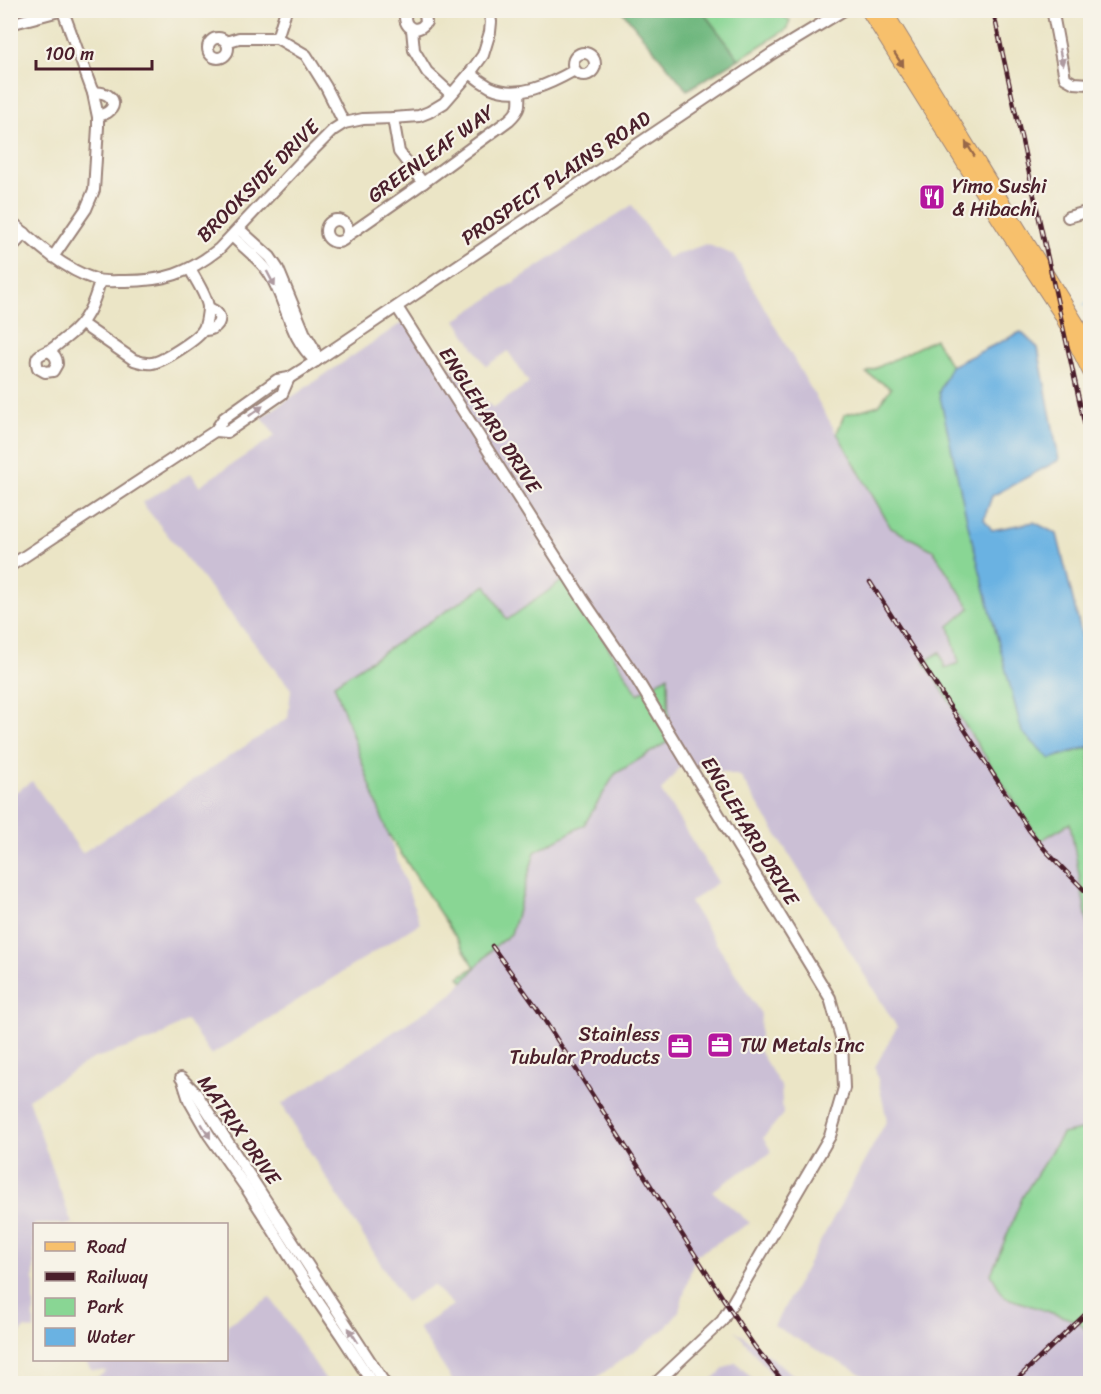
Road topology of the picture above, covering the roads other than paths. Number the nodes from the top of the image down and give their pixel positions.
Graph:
1 (286, 10) edge
2 (409, 10) edge
3 (423, 10) edge
4 (489, 10) edge
5 (844, 10) edge
6 (868, 10) edge
7 (884, 10) edge
8 (1054, 10) edge
9 (63, 11) edge
10 (10, 24) edge
11 (412, 29) junction
12 (277, 38) junction
13 (226, 42) dead end
14 (575, 70) dead end
15 (470, 73) junction
16 (1090, 84) edge
17 (519, 92) junction
18 (93, 93) junction
19 (451, 94) junction
20 (98, 117) junction
21 (393, 118) junction
22 (344, 123) junction
23 (423, 183) junction
24 (1090, 211) edge
25 (1068, 217) dead end
26 (10, 220) edge
27 (235, 232) junction
28 (25, 233) junction
29 (347, 236) dead end
30 (10, 249) edge
31 (53, 257) junction
32 (190, 269) junction
33 (100, 281) junction
34 (397, 307) junction
35 (82, 324) junction
36 (1090, 345) edge
37 (48, 351) dead end
38 (316, 361) junction
39 (1090, 372) edge
40 (10, 566) edge
41 (373, 1383) edge
42 (385, 1383) edge
43 (655, 1383) edge

1 - 12 street
2 - 11 street
3 - 11 street
4 - 15 street, BROOKSIDE DRIVE
5 - 34 street, PROSPECT PLAINS ROAD
6 -> 39 main road
36 -> 7 main road
8 -> 16 street
9 - 10 street
9 - 18 street
11 - 19 street
12 - 13 street
12 - 22 street
14 - 17 street
15 - 17 street
15 - 19 street, BROOKSIDE DRIVE
17 - 23 street, GREENLEAF WAY
18 - 20 street
18 - 20 street
19 - 21 street, BROOKSIDE DRIVE
20 - 31 street
21 - 22 street, BROOKSIDE DRIVE
21 - 23 street
22 - 27 street, BROOKSIDE DRIVE
23 - 29 street, GREENLEAF WAY
24 - 25 street
26 - 28 street, BROOKSIDE DRIVE
27 - 32 street, BROOKSIDE DRIVE
27 - 38 street
28 - 30 street
28 - 31 street, BROOKSIDE DRIVE
31 - 33 street, BROOKSIDE DRIVE
32 - 33 street, BROOKSIDE DRIVE
32 - 35 street
33 - 35 street
34 - 38 street, PROSPECT PLAINS ROAD
34 - 43 street, ENGLEHARD DRIVE
35 - 37 street
38 - 40 street, PROSPECT PLAINS ROAD
42 -> 41 street, MATRIX DRIVE

